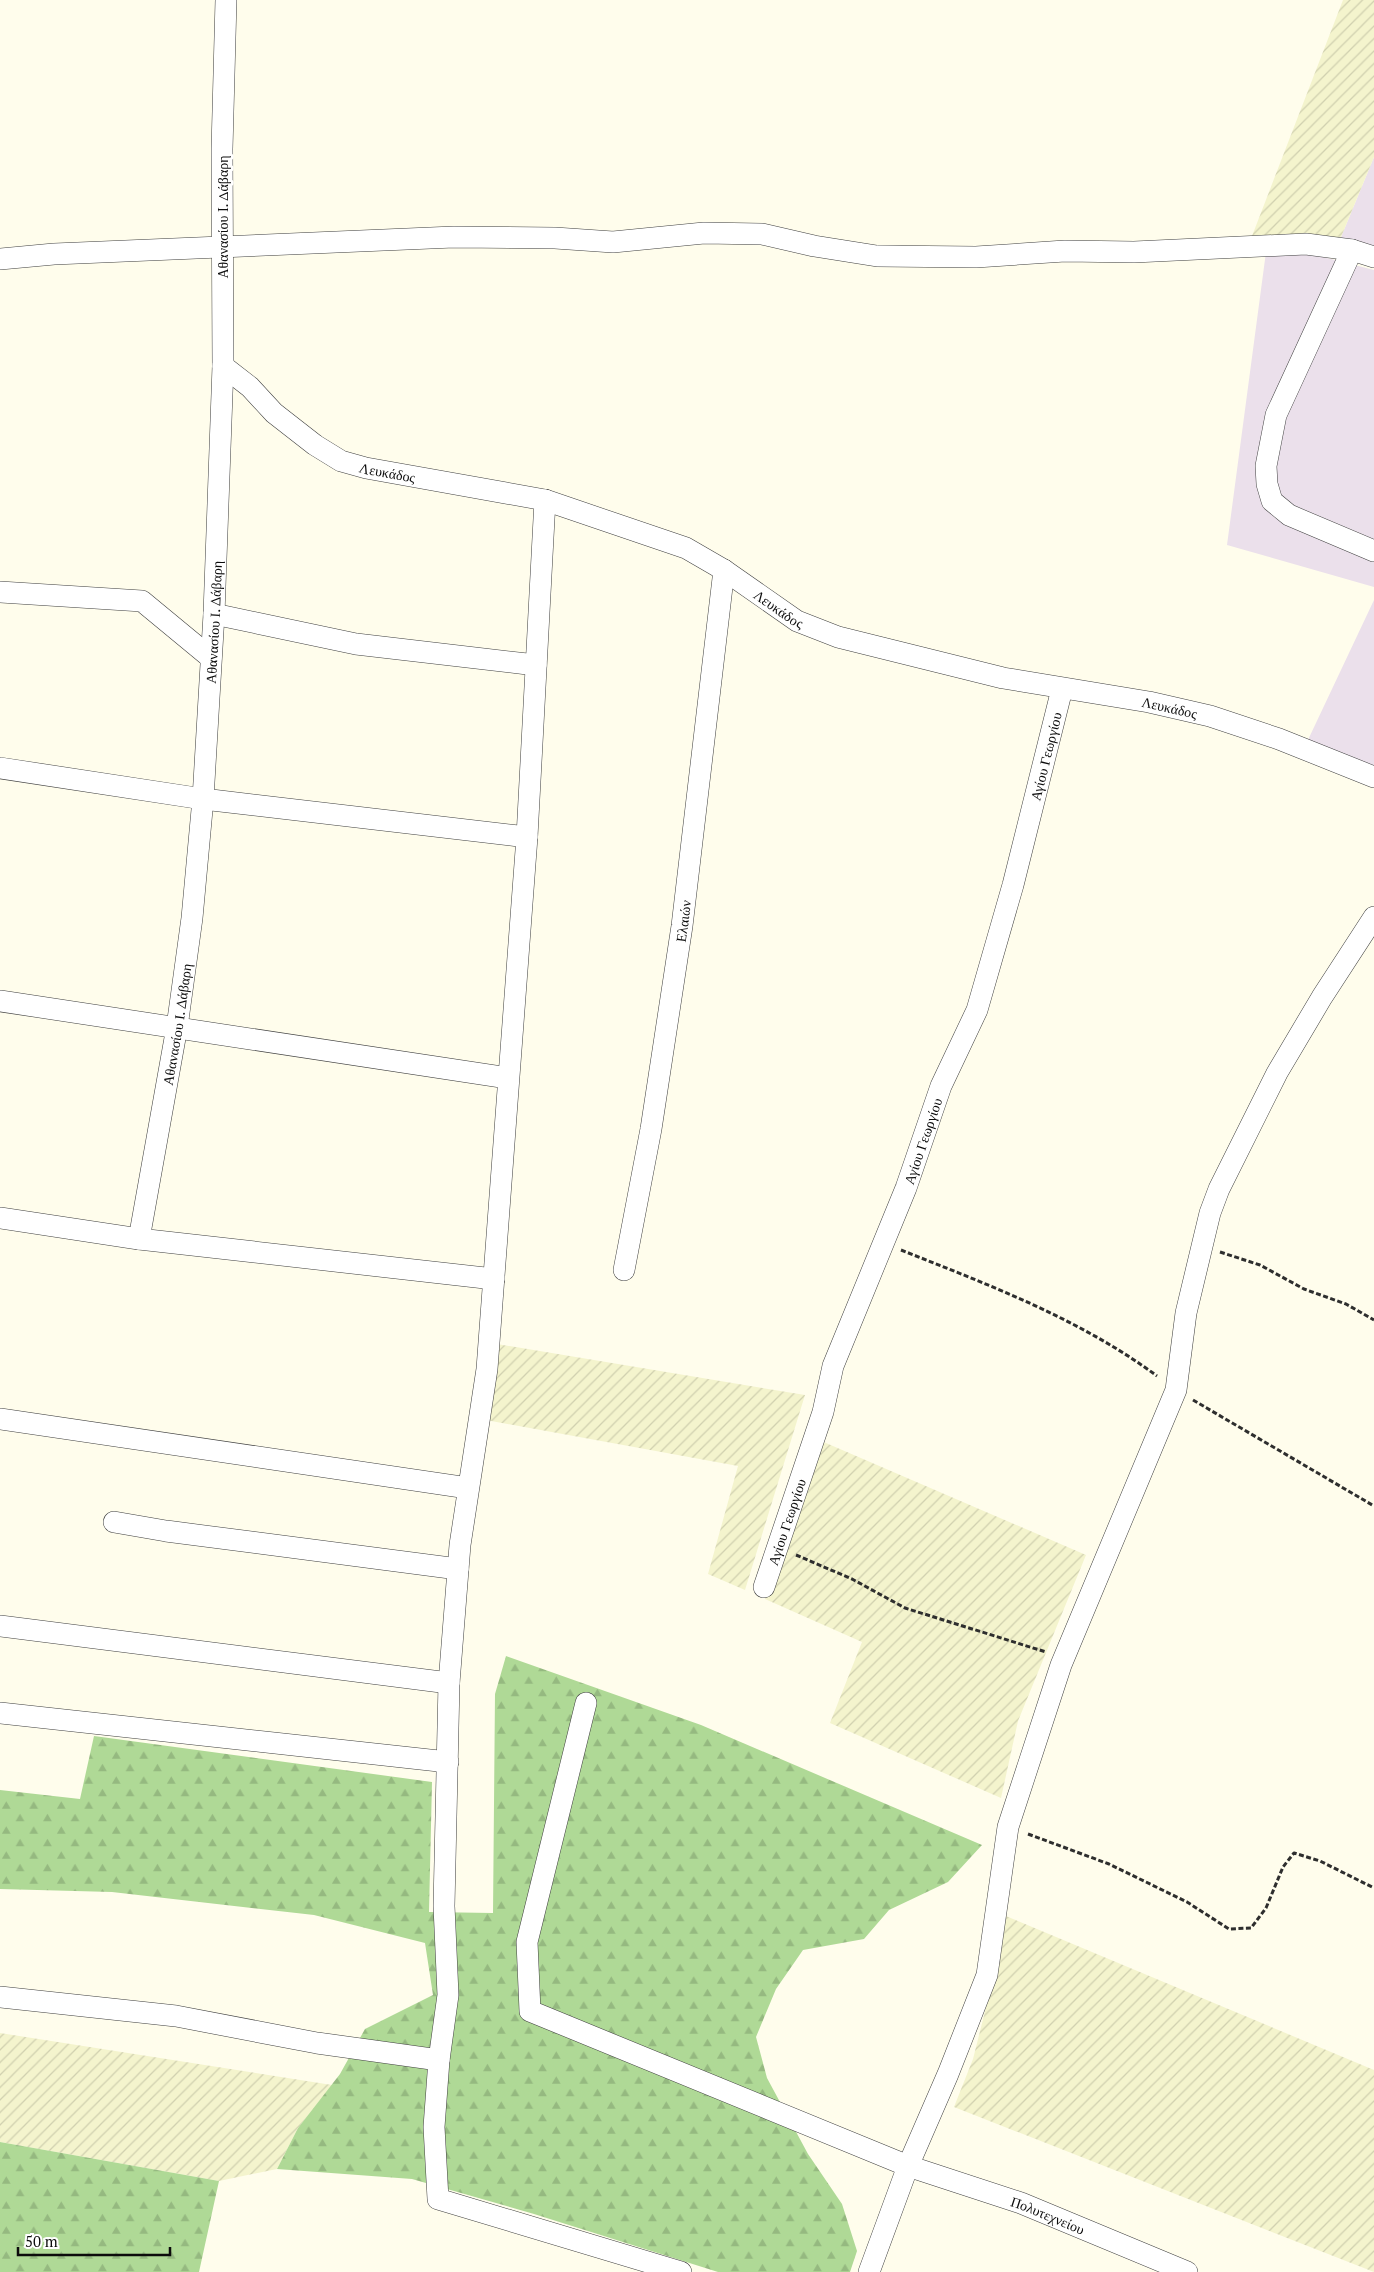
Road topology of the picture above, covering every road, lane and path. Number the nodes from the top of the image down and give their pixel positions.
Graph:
1 (226, 0) edge
2 (222, 246) junction
3 (1352, 250) junction
4 (1374, 257) edge
5 (0, 259) edge
6 (223, 366) junction
7 (545, 500) junction
8 (1374, 551) edge
9 (724, 570) junction
10 (0, 592) edge
11 (214, 614) junction
12 (212, 658) junction
13 (536, 665) junction
14 (1062, 689) junction
15 (0, 768) edge
16 (1374, 777) edge
17 (203, 799) junction
18 (527, 837) junction
19 (1374, 917) edge
20 (0, 1002) edge
21 (177, 1027) junction
22 (508, 1078) junction
23 (0, 1218) edge
24 (139, 1239) junction
25 (884, 1243) junction
26 (1202, 1247) junction
27 (624, 1270) dead end
28 (494, 1279) junction
29 (1374, 1320) edge
30 (1176, 1390) junction
31 (0, 1419) edge
32 (468, 1488) junction
33 (1374, 1506) edge
34 (114, 1522) dead end
35 (777, 1547) junction
36 (458, 1569) junction
37 (764, 1587) dead end
38 (0, 1626) edge
39 (1064, 1657) junction
40 (449, 1683) junction
41 (586, 1703) dead end
42 (0, 1713) edge
43 (448, 1762) junction
44 (1008, 1827) junction
45 (1374, 1888) edge
46 (0, 1997) edge
47 (439, 2060) junction
48 (908, 2166) junction
49 (681, 2272) edge
50 (869, 2272) edge
51 (1187, 2272) edge

1 - 2 street, Αθανασίου Ι. Δάβαρη
2 - 3 street
2 - 5 street
2 - 6 street, Αθανασίου Ι. Δάβαρη
3 - 4 street
3 - 8 street
6 - 7 street, Λευκάδος
6 - 11 street, Αθανασίου Ι. Δάβαρη
7 - 9 street, Λευκάδος
7 - 13 street
9 - 14 street, Λευκάδος
9 - 27 street, Ελαιών
10 - 12 street
11 - 12 street, Αθανασίου Ι. Δάβαρη
11 - 13 street
12 - 17 street, Αθανασίου Ι. Δάβαρη
13 - 18 street
14 - 16 street, Λευκάδος
14 - 25 street, Αγίου Γεωργίου
15 - 17 street
17 - 18 street
17 - 21 street, Αθανασίου Ι. Δάβαρη
18 - 22 street
19 - 26 street
20 - 21 street
21 - 22 street
21 - 24 street, Αθανασίου Ι. Δάβαρη
22 - 28 street
23 - 24 street
24 - 28 street
25 - 30 path
25 - 35 street, Αγίου Γεωργίου
26 - 29 path
26 - 30 street
28 - 32 street
30 - 33 path
30 - 39 street
31 - 32 street
32 - 36 street
34 - 36 street
35 - 37 street, Αγίου Γεωργίου
35 - 39 path
36 - 40 street
38 - 40 street
39 - 44 street
40 - 43 street
41 - 48 street, Πολυτεχνείου
42 - 43 street
43 - 47 street
44 - 45 path
44 - 48 street
46 - 47 street
47 - 49 street
48 - 50 street
48 - 51 street, Πολυτεχνείου

